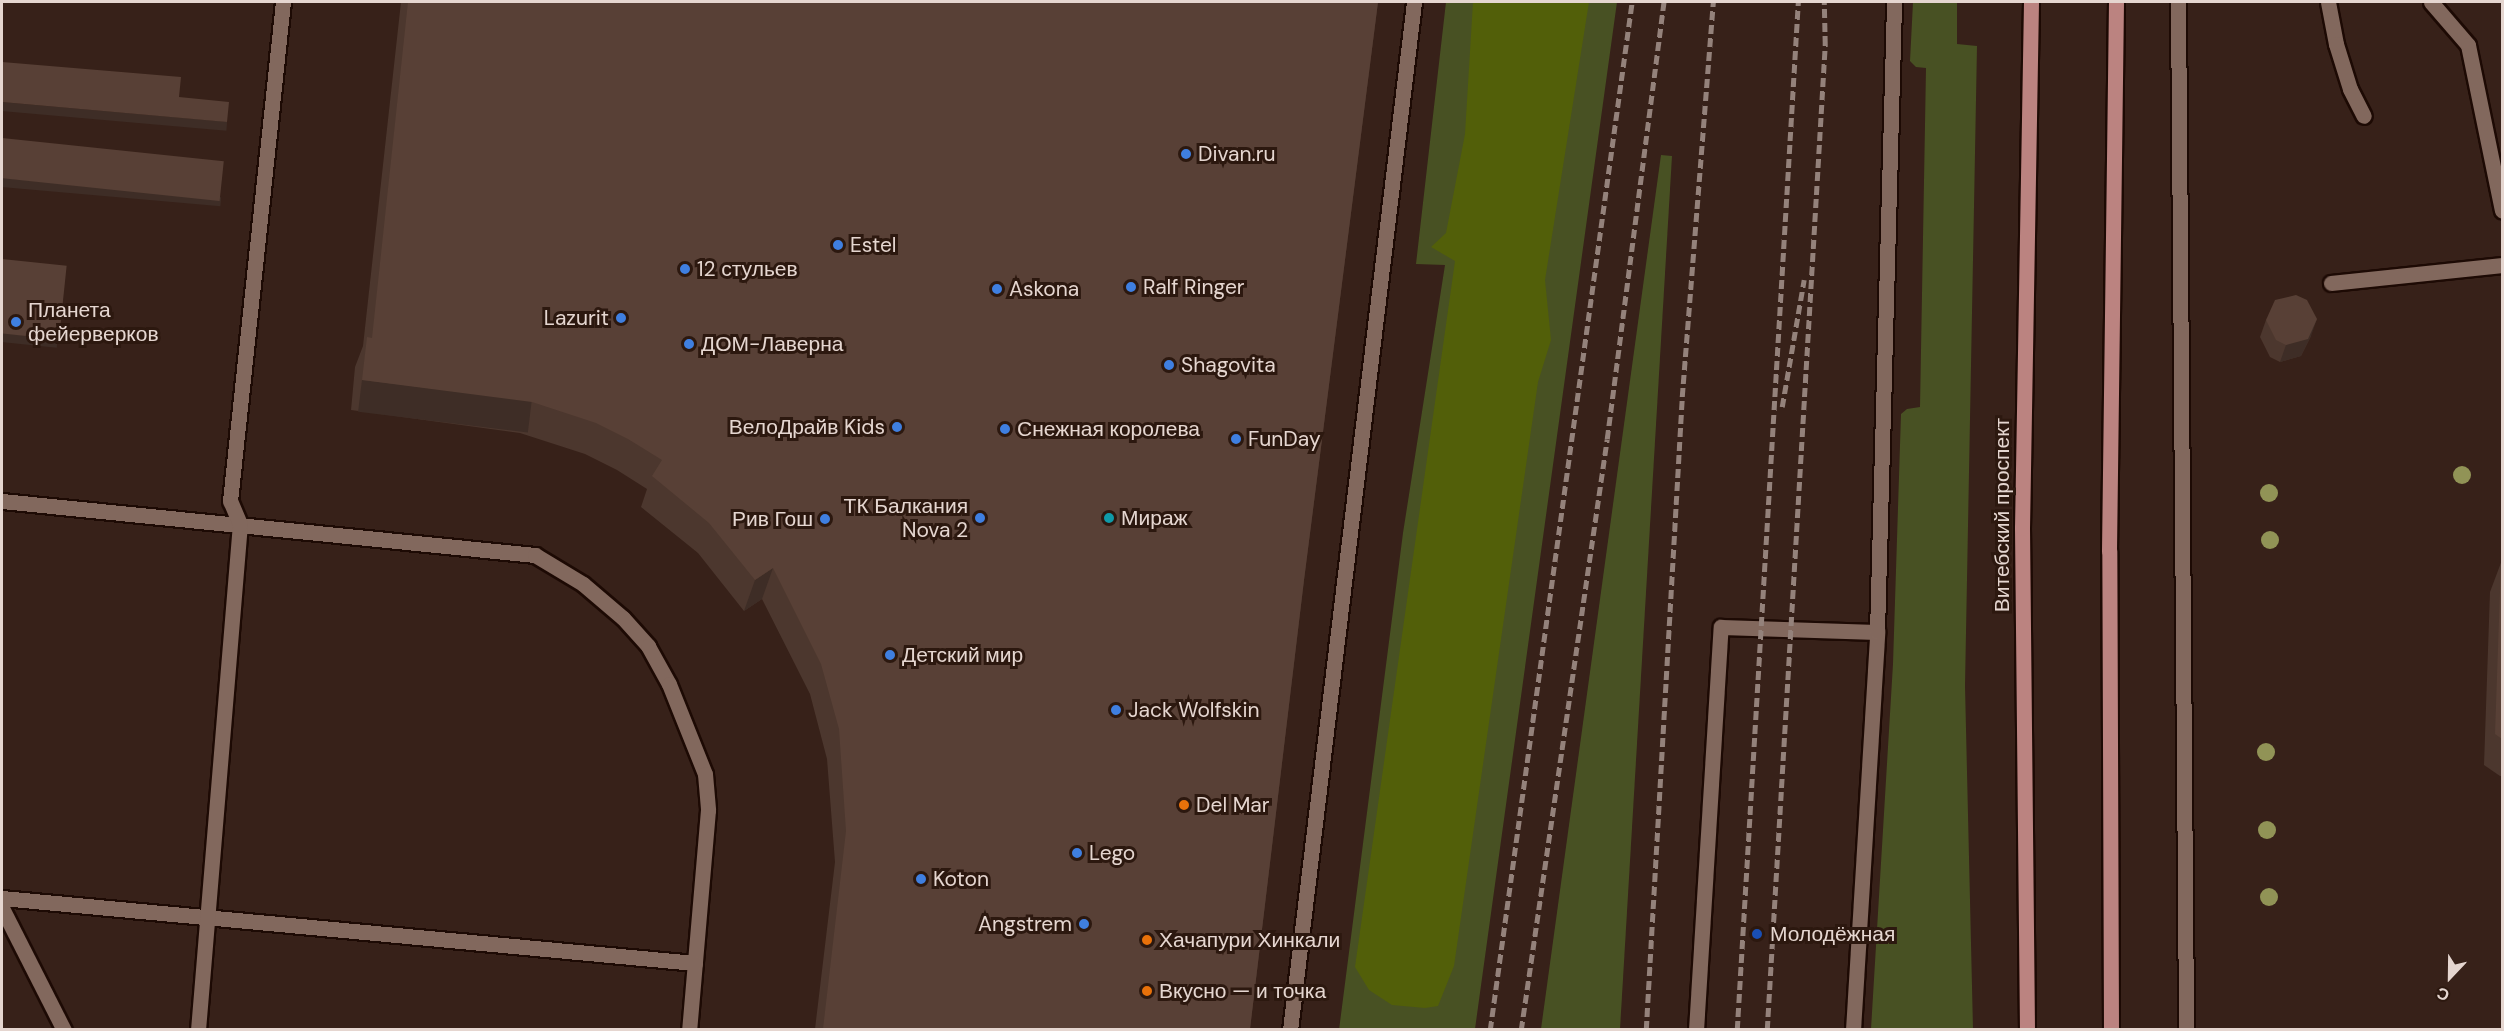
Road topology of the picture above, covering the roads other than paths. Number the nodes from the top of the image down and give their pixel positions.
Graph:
1 (283, 2) edge
2 (1414, 2) edge
3 (1894, 2) edge
4 (2031, 2) edge
5 (2116, 2) edge
6 (2178, 2) edge
7 (2328, 2) edge
8 (2431, 2) edge
9 (2364, 116) dead end
10 (2502, 211) edge
11 (2502, 265) edge
12 (2331, 283) dead end
13 (2, 501) edge
14 (240, 524) junction
15 (1877, 632) junction
16 (2, 898) edge
17 (2, 908) edge
18 (207, 917) junction
19 (695, 963) junction
20 (64, 1029) edge
21 (198, 1029) edge
22 (689, 1029) edge
23 (1290, 1029) edge
24 (1696, 1029) edge
25 (1853, 1029) edge
26 (2027, 1029) edge
27 (2111, 1029) edge
28 (2186, 1029) edge

1 - 14 lane
2 - 23 lane
3 - 15 lane
4 - 26 main road, Витебский проспект
5 - 27 main road
6 - 28 lane
7 - 9 lane
8 - 10 lane
11 - 12 lane
13 - 14 lane
14 - 18 lane
14 - 19 lane
15 - 24 lane
15 - 25 lane
16 - 18 lane
17 - 20 lane
18 - 19 lane
18 - 21 lane
19 - 22 lane

